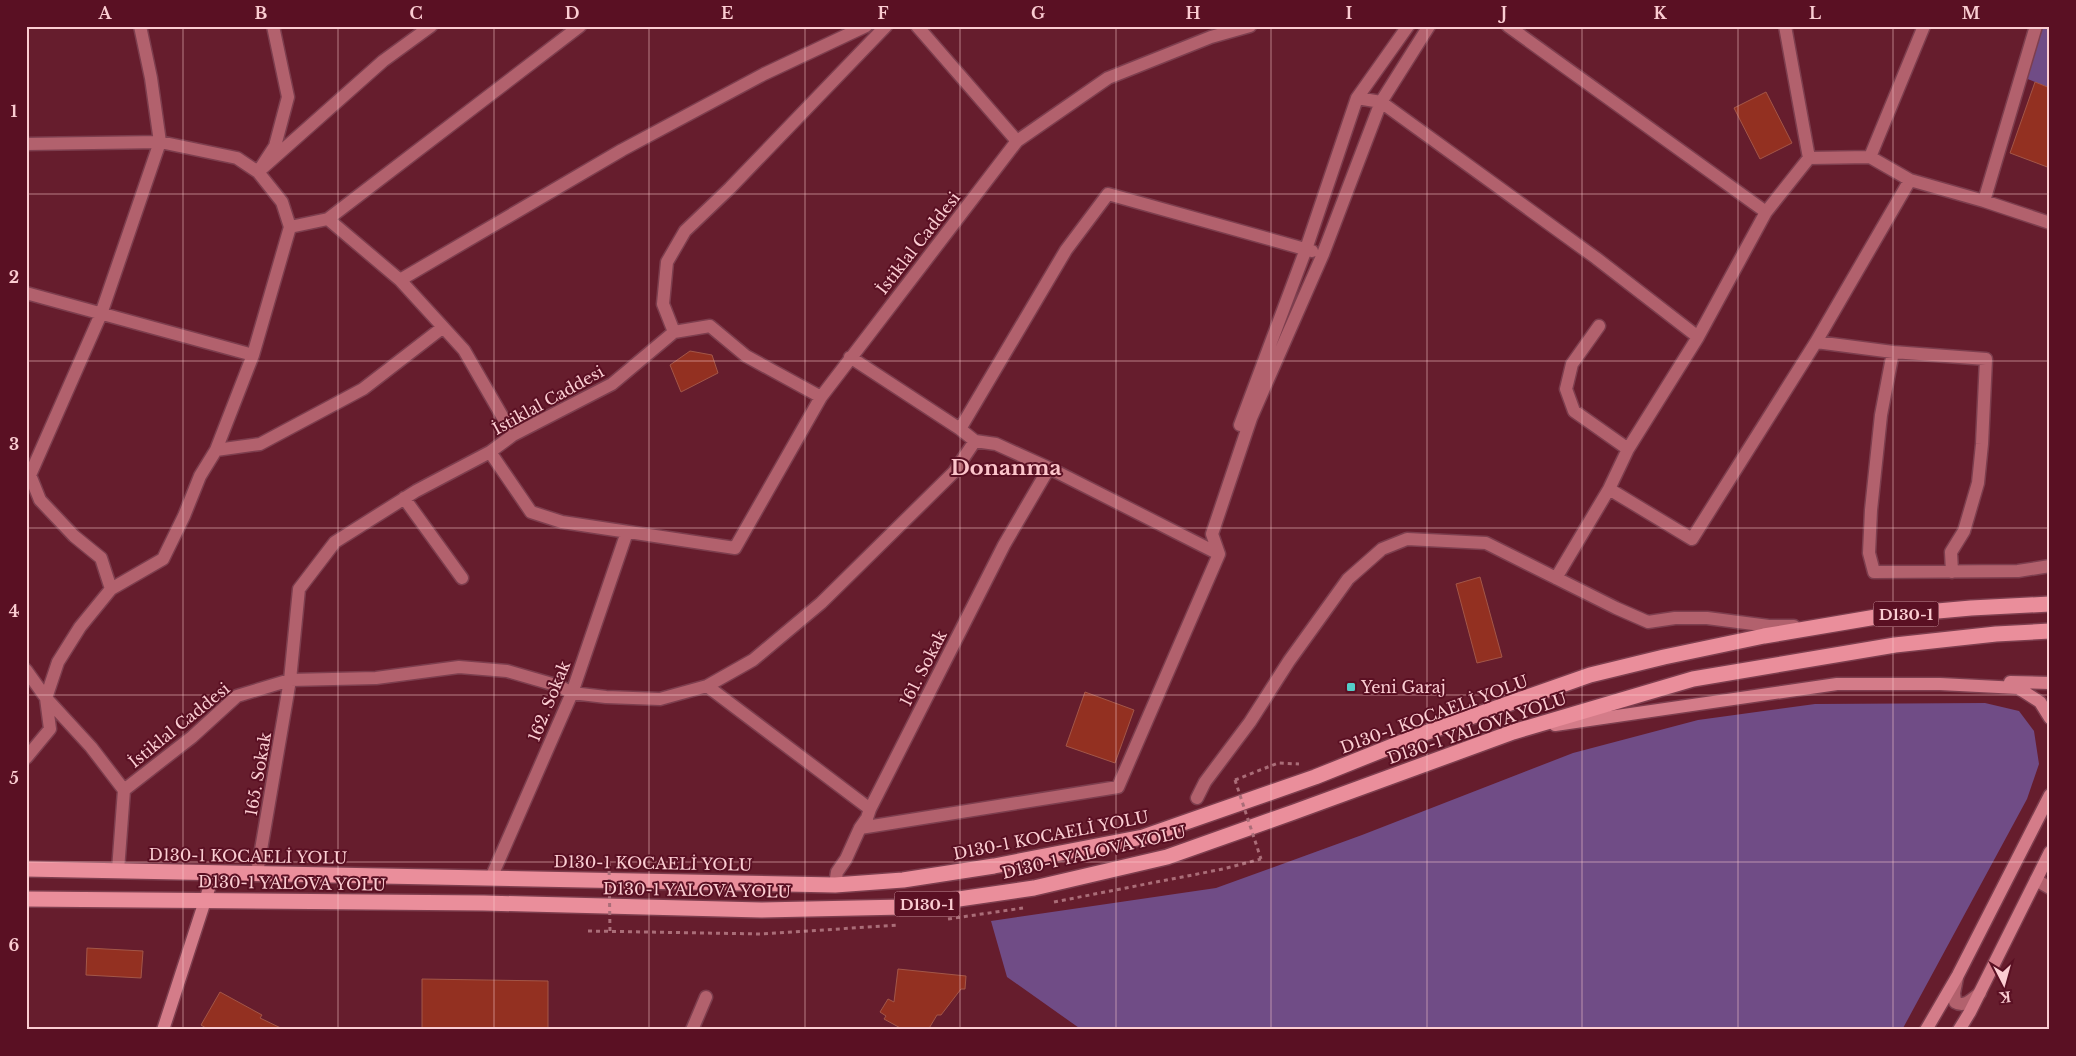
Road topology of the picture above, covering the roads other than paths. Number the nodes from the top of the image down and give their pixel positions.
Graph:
1 (140, 26) edge
2 (273, 26) edge
3 (431, 26) edge
4 (580, 26) edge
5 (866, 26) edge
6 (886, 26) edge
7 (917, 26) edge
8 (1250, 26) edge
9 (1408, 26) edge
10 (1429, 26) edge
11 (1508, 26) edge
12 (1785, 26) edge
13 (1924, 26) edge
14 (2036, 26) edge
15 (1209, 32) edge
16 (1356, 98) junction
17 (1381, 102) junction
18 (1017, 141) junction
19 (160, 142) junction
20 (26, 144) edge
21 (1870, 157) junction
22 (1808, 158) junction
23 (258, 172) junction
24 (1910, 180) junction
25 (1984, 201) junction
26 (1766, 212) junction
27 (328, 219) junction
28 (2050, 223) edge
29 (290, 226) junction
30 (1306, 249) junction
31 (1323, 254) junction
32 (400, 280) junction
33 (26, 293) edge
34 (101, 314) junction
35 (1599, 326) dead end
36 (442, 328) junction
37 (674, 332) junction
38 (1698, 337) junction
39 (1816, 342) junction
40 (1893, 352) junction
41 (253, 355) junction
42 (850, 357) junction
43 (821, 397) junction
44 (960, 429) junction
45 (513, 435) junction
46 (975, 441) junction
47 (1628, 449) junction
48 (216, 450) junction
49 (490, 452) junction
50 (1049, 468) junction
51 (28, 476) edge
52 (1609, 489) junction
53 (404, 498) junction
54 (627, 532) junction
55 (1219, 554) junction
56 (2050, 566) edge
57 (1952, 572) junction
58 (462, 578) dead end
59 (1556, 578) junction
60 (111, 589) junction
61 (2050, 604) edge
62 (1816, 626) junction
63 (2050, 631) edge
64 (26, 670) edge
65 (290, 680) junction
66 (2050, 683) edge
67 (1940, 684) junction
68 (706, 686) junction
69 (572, 692) junction
70 (46, 698) junction
71 (2050, 718) edge
72 (1512, 732) junction
73 (26, 758) edge
74 (124, 790) junction
75 (2050, 795) edge
76 (1198, 798) dead end
77 (870, 809) junction
78 (860, 828) junction
79 (2050, 852) edge
80 (26, 869) edge
81 (118, 870) junction
82 (214, 873) junction
83 (257, 873) junction
84 (491, 878) junction
85 (2036, 880) junction
86 (835, 885) junction
87 (2050, 888) edge
88 (26, 899) edge
89 (205, 900) junction
90 (1958, 975) junction
91 (1980, 993) junction
92 (706, 997) dead end
93 (163, 1030) edge
94 (692, 1030) edge
95 (1926, 1030) edge
96 (1959, 1030) edge

1 - 19 street
2 - 23 street
3 - 23 street
4 - 27 street
5 - 32 street
6 - 37 street
7 - 18 street
8 - 15 street, İstiklal Caddesi
9 - 16 street
10 - 17 street
11 - 26 street
12 - 22 street
13 - 21 street
14 - 25 street
15 - 18 street, İstiklal Caddesi
16 - 17 street
16 - 30 street
17 - 31 street
17 - 38 street
18 - 42 street, İstiklal Caddesi
19 - 20 street
19 - 23 street
19 - 34 street
21 - 22 street
21 - 24 street
22 - 26 street
23 - 29 street
24 - 25 street
24 - 39 street
25 - 28 street
26 - 38 street
27 - 29 street
27 - 32 street
29 - 41 street
30 - 31 street
30 - 44 street
30 - 55 street
31 - 55 street
32 - 36 street
33 - 34 street
34 - 41 street
34 - 51 street
35 - 47 street
36 - 45 street
36 - 48 street
37 - 43 street
37 - 45 street, İstiklal Caddesi
38 - 47 street
39 - 40 street
39 - 52 street
40 - 57 street
40 - 57 street
41 - 48 street
42 - 43 street, İstiklal Caddesi
42 - 44 street
43 - 54 street, İstiklal Caddesi
44 - 46 street
45 - 49 street, İstiklal Caddesi
46 - 50 street
46 - 68 street
47 - 52 street
48 - 60 street
49 - 53 street, İstiklal Caddesi
49 - 54 street
50 - 55 street
50 - 77 street, 161. Sokak
51 - 60 street
52 - 59 street
53 - 58 street
53 - 65 street, İstiklal Caddesi
54 - 69 street, 162. Sokak
55 - 78 street
56 - 57 street
59 - 62 street
59 - 76 street
60 - 70 street
61 - 62 highway, D130-1 KOCAELİ YOLU / D130-1
62 - 86 highway, D130-1 KOCAELİ YOLU / D130-1
63 - 72 highway, D130-1 YALOVA YOLU / D130-1
64 - 70 street
65 - 69 street
65 - 74 street, İstiklal Caddesi
65 - 83 street, 165. Sokak
66 - 67 main road
67 - 71 main road
67 - 72 main road
68 - 69 street
68 - 77 street
69 - 84 street, 162. Sokak
70 - 73 street
70 - 74 street
72 - 89 highway, D130-1 YALOVA YOLU / D130-1
74 - 81 street, İstiklal Caddesi
75 - 90 main road
77 - 78 street, 161. Sokak
78 - 86 street, 161. Sokak
79 - 85 main road
80 - 81 highway, D130-1 KOCAELİ YOLU / D130-1
81 - 82 highway, D130-1 KOCAELİ YOLU / D130-1
82 - 83 highway, D130-1 KOCAELİ YOLU / D130-1
82 - 89 main road
83 - 84 highway, D130-1 KOCAELİ YOLU / D130-1
84 - 86 highway, D130-1 KOCAELİ YOLU / D130-1
85 - 87 street
85 - 91 main road
88 - 89 highway, D130-1 YALOVA YOLU / D130-1
89 - 93 main road
90 - 91 street
90 - 95 main road
91 - 96 main road
92 - 94 street

